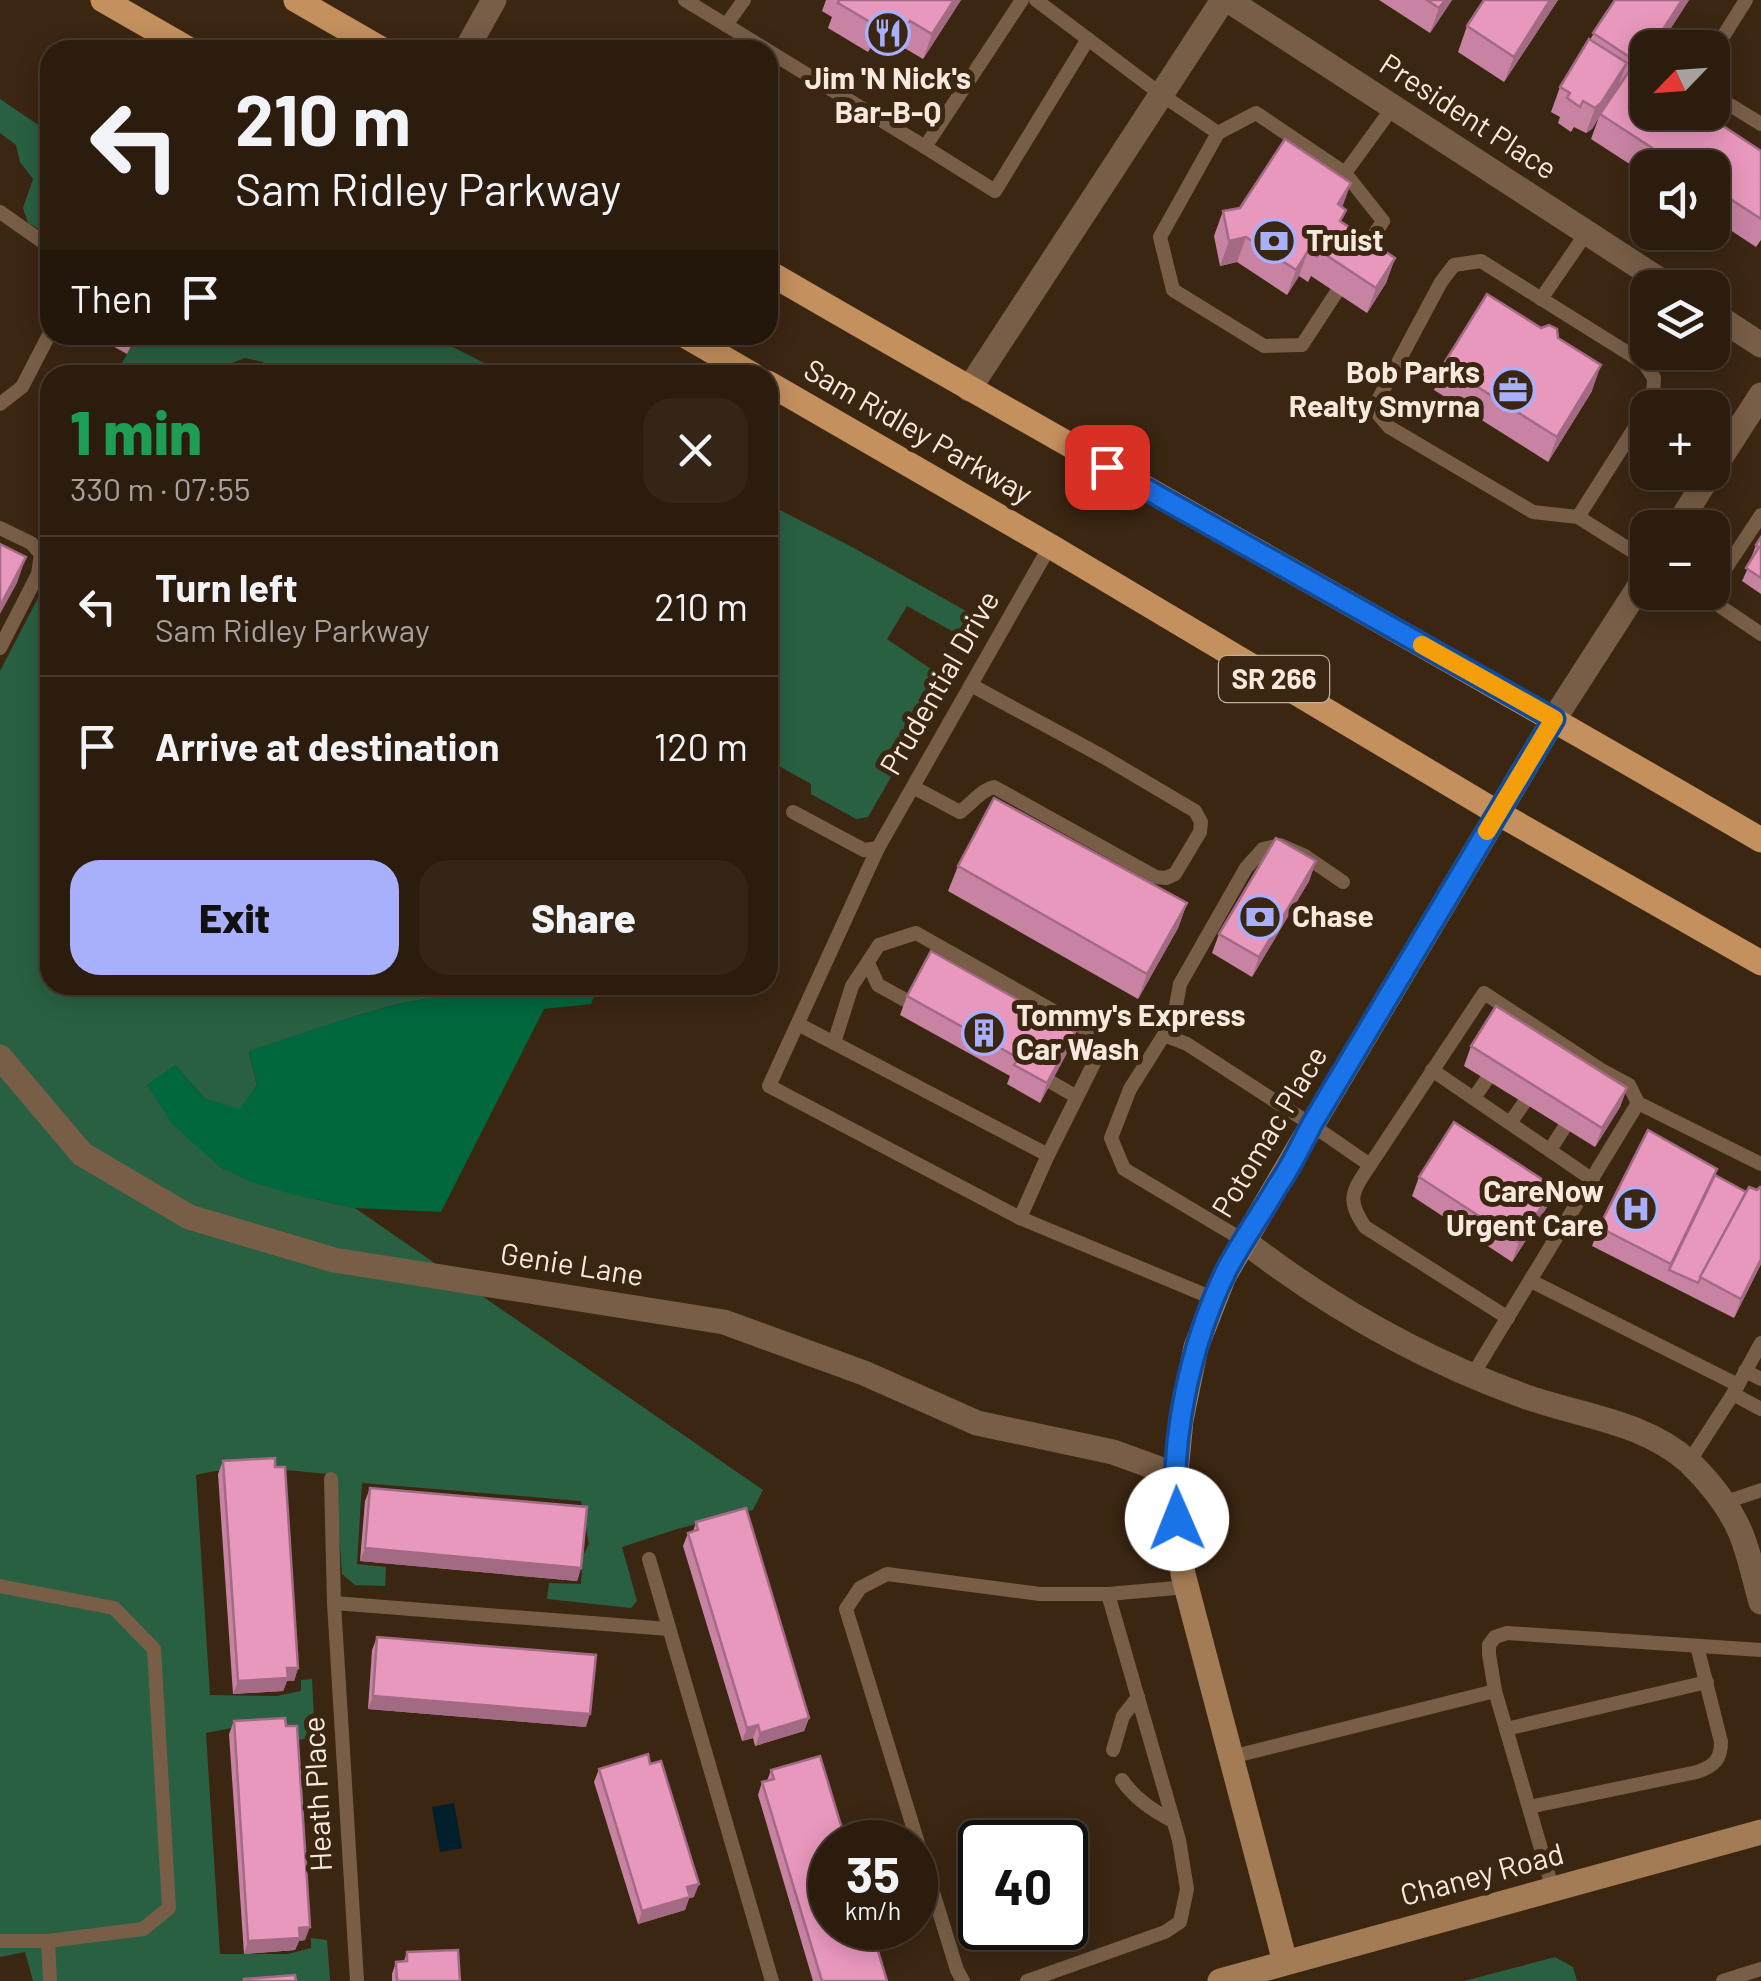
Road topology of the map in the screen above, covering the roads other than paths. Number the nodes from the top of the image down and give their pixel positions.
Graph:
1 (103, 0) edge
2 (296, 0) edge
3 (494, 0) edge
4 (684, 0) edge
5 (744, 0) edge
6 (1022, 0) edge
7 (1036, 0) edge
8 (1226, 0) edge
9 (1746, 0) edge
10 (726, 25) junction
11 (1727, 30) edge
12 (1088, 39) junction
13 (173, 40) edge
14 (366, 40) edge
15 (472, 40) edge
16 (751, 40) edge
17 (778, 56) edge
18 (1162, 95) junction
19 (1730, 105) edge
20 (1393, 106) junction
21 (1761, 124) edge
22 (1218, 133) junction
23 (926, 146) junction
24 (1345, 173) junction
25 (2, 216) edge
26 (1587, 232) junction
27 (40, 241) edge
28 (1356, 264) edge
29 (1645, 270) edge
30 (778, 278) edge
31 (1336, 293) edge
32 (1541, 299) junction
33 (1730, 325) edge
34 (44, 345) edge
35 (702, 345) edge
36 (1761, 345) edge
37 (736, 365) edge
38 (778, 389) edge
39 (969, 389) junction
40 (1761, 395) edge
41 (0, 404) edge
42 (1730, 444) edge
43 (1761, 515) edge
44 (1578, 517) junction
45 (0, 528) edge
46 (1050, 546) junction
47 (1630, 550) edge
48 (40, 553) edge
49 (1730, 560) edge
50 (40, 561) edge
51 (1630, 601) edge
52 (1729, 610) edge
53 (1761, 634) edge
54 (0, 648) edge
55 (971, 685) junction
56 (1554, 719) junction
57 (913, 787) junction
58 (793, 812) dead end
59 (1498, 813) junction
60 (1761, 840) edge
61 (878, 848) junction
62 (1343, 882) dead end
63 (868, 963) junction
64 (1761, 963) edge
65 (907, 1001) edge
66 (798, 1024) junction
67 (1164, 1035) junction
68 (834, 1043) junction
69 (0, 1057) edge
70 (1432, 1070) junction
71 (1487, 1080) edge
72 (1051, 1082) edge
73 (1077, 1097) junction
74 (1474, 1098) junction
75 (1524, 1103) edge
76 (1638, 1103) junction
77 (1510, 1123) junction
78 (1312, 1124) junction
79 (1564, 1128) edge
80 (1550, 1150) junction
81 (1048, 1155) junction
82 (1761, 1164) edge
83 (1370, 1165) junction
84 (1593, 1180) junction
85 (1020, 1218) junction
86 (1243, 1240) junction
87 (1531, 1281) junction
88 (1215, 1299) junction
89 (1508, 1318) junction
90 (1761, 1343) edge
91 (1472, 1376) junction
92 (1761, 1379) edge
93 (1739, 1383) junction
94 (1761, 1408) edge
95 (1689, 1462) junction
96 (1176, 1475) junction
97 (331, 1479) dead end
98 (1761, 1490) edge
99 (1722, 1503) junction
100 (649, 1559) dead end
101 (1755, 1561) edge
102 (0, 1586) edge
103 (1187, 1587) junction
104 (1108, 1594) junction
105 (1761, 1602) edge
106 (334, 1603) junction
107 (669, 1629) junction
108 (1697, 1646) junction
109 (1761, 1650) edge
110 (1707, 1682) junction
111 (1495, 1692) junction
112 (1138, 1697) junction
113 (1506, 1729) junction
114 (1114, 1750) dead end
115 (1231, 1758) junction
116 (1122, 1780) dead end
117 (1529, 1807) junction
118 (1174, 1821) junction
119 (1761, 1832) edge
120 (1552, 1890) junction
121 (48, 1941) junction
122 (0, 1942) edge
123 (1285, 1962) junction
124 (1761, 1969) edge
125 (50, 1981) edge
126 (357, 1981) edge
127 (772, 1981) edge
128 (964, 1981) edge
129 (1027, 1981) edge
130 (1220, 1981) edge
131 (1723, 1981) edge

1 - 13 main road
2 - 14 main road
3 - 15 street
4 - 10 lane
5 - 10 lane
6 - 23 lane
7 - 12 lane
8 - 18 street
8 - 20 street, President Place
9 - 11 lane
10 - 16 lane
12 - 18 lane
12 - 23 lane
17 - 23 lane
18 - 22 lane
18 - 39 street
19 - 21 lane
20 - 24 lane
20 - 26 street, President Place
22 - 24 lane
22 - 31 lane
24 - 28 lane
25 - 27 lane
26 - 29 street, President Place
26 - 32 lane
30 - 39 main road, Sam Ridley Parkway
32 - 44 lane
32 - 44 lane
33 - 36 street
34 - 41 lane
35 - 37 main road, Sam Ridley Parkway
38 - 46 main road, Sam Ridley Parkway / SR 266
39 - 56 main road, Sam Ridley Parkway
40 - 42 street
43 - 49 lane
44 - 47 lane
45 - 48 lane
46 - 55 lane, Prudential Drive
46 - 59 main road, Sam Ridley Parkway / SR 266
50 - 54 lane
51 - 56 street, Potomac Place
52 - 53 lane
55 - 57 lane, Prudential Drive
55 - 57 lane
56 - 59 street, Potomac Place
56 - 60 main road, Sam Ridley Parkway
57 - 61 lane, Prudential Drive
58 - 61 lane
59 - 64 main road, Sam Ridley Parkway / SR 266
59 - 78 street, Potomac Place
61 - 66 lane, Prudential Drive
62 - 67 lane
63 - 65 lane
63 - 68 lane
63 - 73 lane
66 - 68 lane
66 - 85 lane, Prudential Drive
67 - 78 lane
67 - 86 lane
68 - 81 lane
69 - 96 street, Genie Lane
70 - 74 lane
70 - 76 lane
70 - 83 lane
71 - 74 lane
72 - 73 lane
73 - 81 lane
74 - 77 lane
75 - 77 lane
76 - 82 lane
76 - 84 lane
77 - 80 lane
78 - 83 lane
78 - 86 street, Potomac Place
79 - 80 lane
80 - 84 lane
81 - 85 lane
83 - 89 lane
84 - 87 lane
85 - 88 lane
86 - 88 street, Potomac Place
86 - 91 street
87 - 89 lane
87 - 93 lane
88 - 96 street, Potomac Place
89 - 91 lane
90 - 93 lane
91 - 95 street
92 - 93 lane
93 - 94 lane
93 - 95 lane
95 - 99 street
96 - 103 street, Potomac Place
97 - 106 lane, Heath Place
98 - 99 lane
99 - 101 street
100 - 107 lane
101 - 105 street
102 - 121 lane
103 - 104 lane
103 - 115 street, Potomac Place
104 - 112 lane
104 - 128 lane
106 - 107 lane
106 - 126 lane, Heath Place
107 - 127 lane
108 - 109 lane
108 - 110 lane
108 - 111 lane
110 - 113 lane
110 - 117 lane
111 - 113 lane
111 - 115 lane
112 - 114 lane
112 - 118 lane
113 - 117 lane
115 - 123 street, Potomac Place
116 - 118 lane
117 - 120 lane
118 - 129 lane
119 - 120 street, Chaney Road
120 - 123 street, Chaney Road
121 - 122 lane
121 - 125 lane
123 - 130 street, Chaney Road
124 - 131 lane

